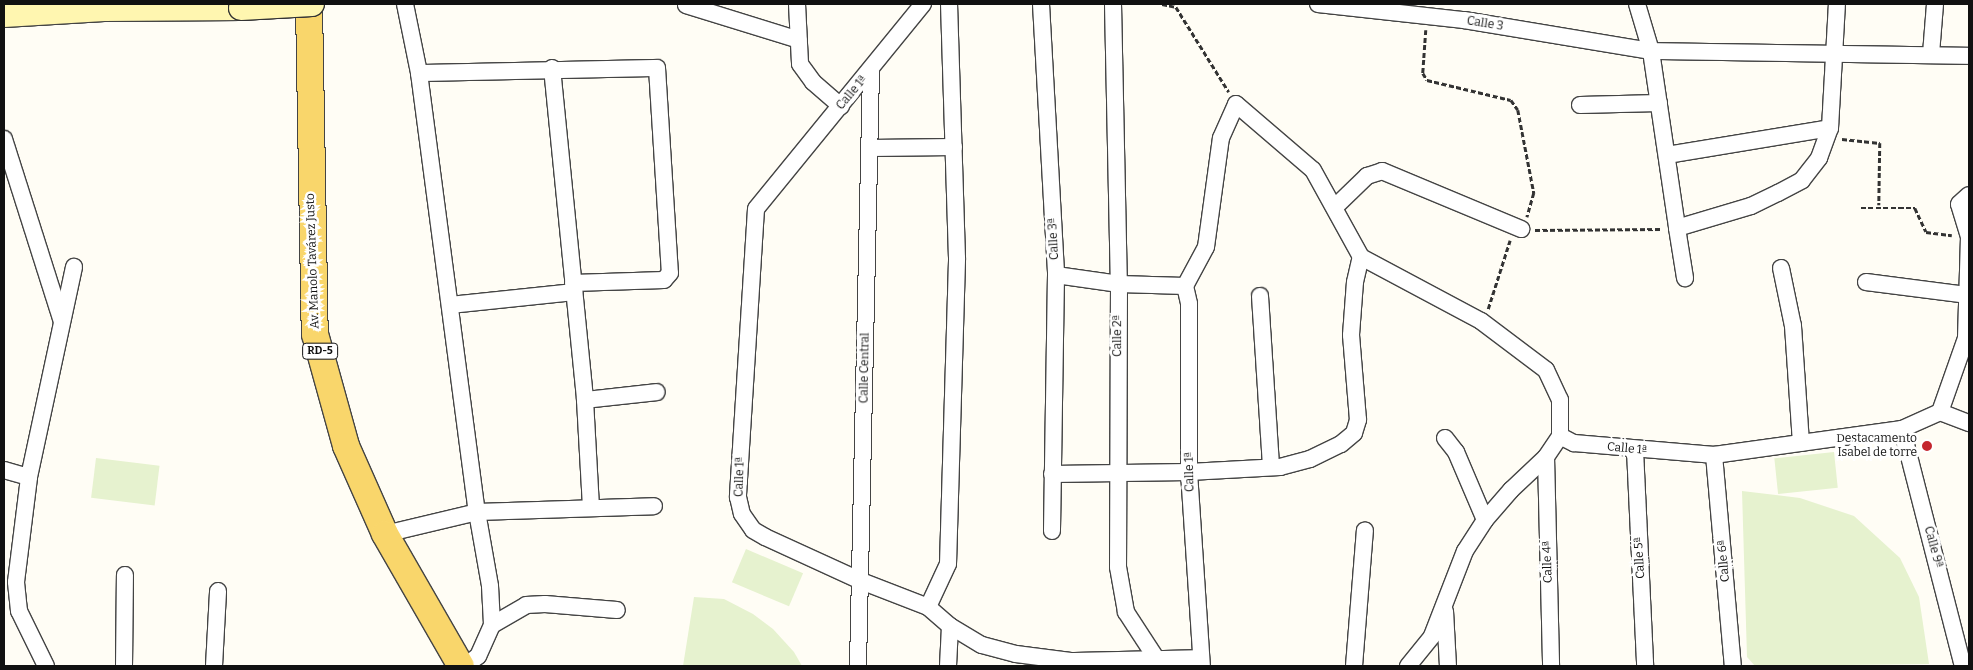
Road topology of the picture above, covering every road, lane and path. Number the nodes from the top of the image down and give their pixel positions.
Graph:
1 (292, 4) edge
2 (310, 4) edge
3 (406, 4) edge
4 (686, 4) edge
5 (797, 4) edge
6 (923, 4) edge
7 (949, 4) edge
8 (1041, 4) edge
9 (1114, 4) edge
10 (1162, 4) edge
11 (1318, 4) edge
12 (1637, 4) edge
13 (1837, 4) edge
14 (1935, 4) edge
15 (102, 6) edge
16 (37, 8) edge
17 (4, 15) edge
18 (1427, 16) junction
19 (799, 40) junction
20 (1651, 51) junction
21 (1837, 52) junction
22 (1931, 54) junction
23 (1969, 56) edge
24 (552, 68) junction
25 (871, 70) junction
26 (419, 73) junction
27 (1659, 103) junction
28 (1236, 104) junction
29 (1580, 104) dead end
30 (841, 106) junction
31 (1829, 133) junction
32 (4, 139) edge
33 (870, 148) junction
34 (954, 148) junction
35 (1667, 155) junction
36 (1969, 195) edge
37 (1879, 206) junction
38 (1335, 207) junction
39 (1861, 208) dead end
40 (1677, 228) junction
41 (1521, 229) junction
42 (1969, 237) edge
43 (1361, 258) junction
44 (74, 267) dead end
45 (1781, 268) dead end
46 (1056, 275) junction
47 (1685, 278) dead end
48 (1866, 282) dead end
49 (1118, 284) junction
50 (1185, 286) junction
51 (573, 288) junction
52 (1968, 295) junction
53 (1260, 296) dead end
54 (450, 306) junction
55 (62, 321) junction
56 (1481, 321) junction
57 (1968, 338) edge
58 (657, 392) dead end
59 (585, 400) junction
60 (1940, 412) junction
61 (1969, 423) edge
62 (1902, 429) junction
63 (1560, 436) junction
64 (1445, 438) dead end
65 (1801, 443) junction
66 (1635, 450) junction
67 (1714, 455) junction
68 (1546, 457) junction
69 (1271, 467) junction
70 (4, 470) edge
71 (1117, 471) junction
72 (1190, 472) junction
73 (1052, 474) junction
74 (29, 477) junction
75 (591, 506) junction
76 (654, 506) dead end
77 (477, 512) junction
78 (1485, 520) junction
79 (1365, 530) dead end
80 (1052, 531) dead end
81 (385, 534) junction
82 (125, 575) dead end
83 (860, 581) junction
84 (218, 591) dead end
85 (1445, 606) junction
86 (928, 607) junction
87 (11, 609) edge
88 (617, 610) dead end
89 (492, 625) junction
90 (950, 626) junction
91 (1156, 658) junction
92 (1201, 662) edge
93 (1070, 664) edge
94 (46, 666) edge
95 (124, 666) edge
96 (214, 666) edge
97 (442, 666) edge
98 (460, 666) edge
99 (465, 666) edge
100 (858, 666) edge
101 (948, 666) edge
102 (1354, 666) edge
103 (1408, 666) edge
104 (1448, 666) edge
105 (1551, 666) edge
106 (1645, 666) edge
107 (1733, 666) edge
108 (1963, 666) edge

1 - 97 main road, Av. Manolo Tavárez Justo / RD-5
2 - 15 street, bridge
2 - 81 main road, Av. Manolo Tavárez Justo / RD-5
3 - 26 street
4 - 19 street
5 - 19 street
6 - 25 street, Calle 1ª
7 - 34 street
8 - 46 street, Calle 3ª
9 - 49 street, Calle 2ª
10 - 28 path
11 - 18 street, Calle 3
12 - 20 street
13 - 21 street
14 - 22 street
15 - 16 street
16 - 17 street
18 - 20 street, Calle 3
18 - 41 path
19 - 30 street
20 - 21 street, Calle 3
20 - 27 street
21 - 22 street, Calle 3
21 - 31 street
22 - 23 street, Calle 3
24 - 26 street
24 - 51 street
24 - 51 street
25 - 30 street, Calle 1ª
25 - 33 street, Calle Central
26 - 54 street
27 - 29 street
27 - 35 street
28 - 38 street
28 - 50 street
30 - 83 street, Calle 1ª
31 - 35 street
31 - 37 path
31 - 40 street
32 - 55 street
33 - 34 street
33 - 83 street, Calle Central
34 - 86 street
35 - 40 street
36 - 42 street
37 - 39 path
37 - 42 path
38 - 41 street
38 - 43 street
40 - 41 path
40 - 47 street
41 - 56 path
42 - 52 street
43 - 56 street
43 - 69 street
44 - 55 street
45 - 65 street
46 - 49 street
46 - 73 street, Calle 3ª
48 - 52 street
49 - 50 street
49 - 71 street, Calle 2ª
50 - 72 street, Calle 1ª
51 - 54 street
51 - 59 street
52 - 57 street
53 - 69 street
54 - 77 street
55 - 74 street
56 - 63 street
57 - 60 street
58 - 59 street
59 - 75 street
60 - 61 street
60 - 62 street, Calle 1ª
62 - 65 street, Calle 1ª
62 - 108 street, Calle 9ª
63 - 66 street, Calle 1ª
63 - 68 street
64 - 78 street
65 - 67 street, Calle 1ª
66 - 67 street, Calle 1ª
66 - 106 street, Calle 5ª
67 - 107 street, Calle 6ª
68 - 78 street
68 - 105 street, Calle 4ª
69 - 72 street
70 - 74 street
71 - 72 street
71 - 73 street
71 - 91 street, Calle 2ª
72 - 92 street, Calle 1ª
73 - 80 street, Calle 3ª
74 - 87 street
75 - 76 street
75 - 77 street
77 - 81 street
77 - 89 street
78 - 85 street
79 - 102 street
81 - 98 main road, Av. Manolo Tavárez Justo / RD-5
82 - 95 street
83 - 86 street, Calle 1ª
83 - 100 street, Calle Central
84 - 96 street
85 - 103 street
85 - 104 street
86 - 90 street, Calle 1ª
87 - 94 street
88 - 89 street
89 - 99 street
90 - 93 street, Calle 1ª
90 - 101 street
91 - 92 street, Calle 1ª
91 - 93 street, Calle 1ª

